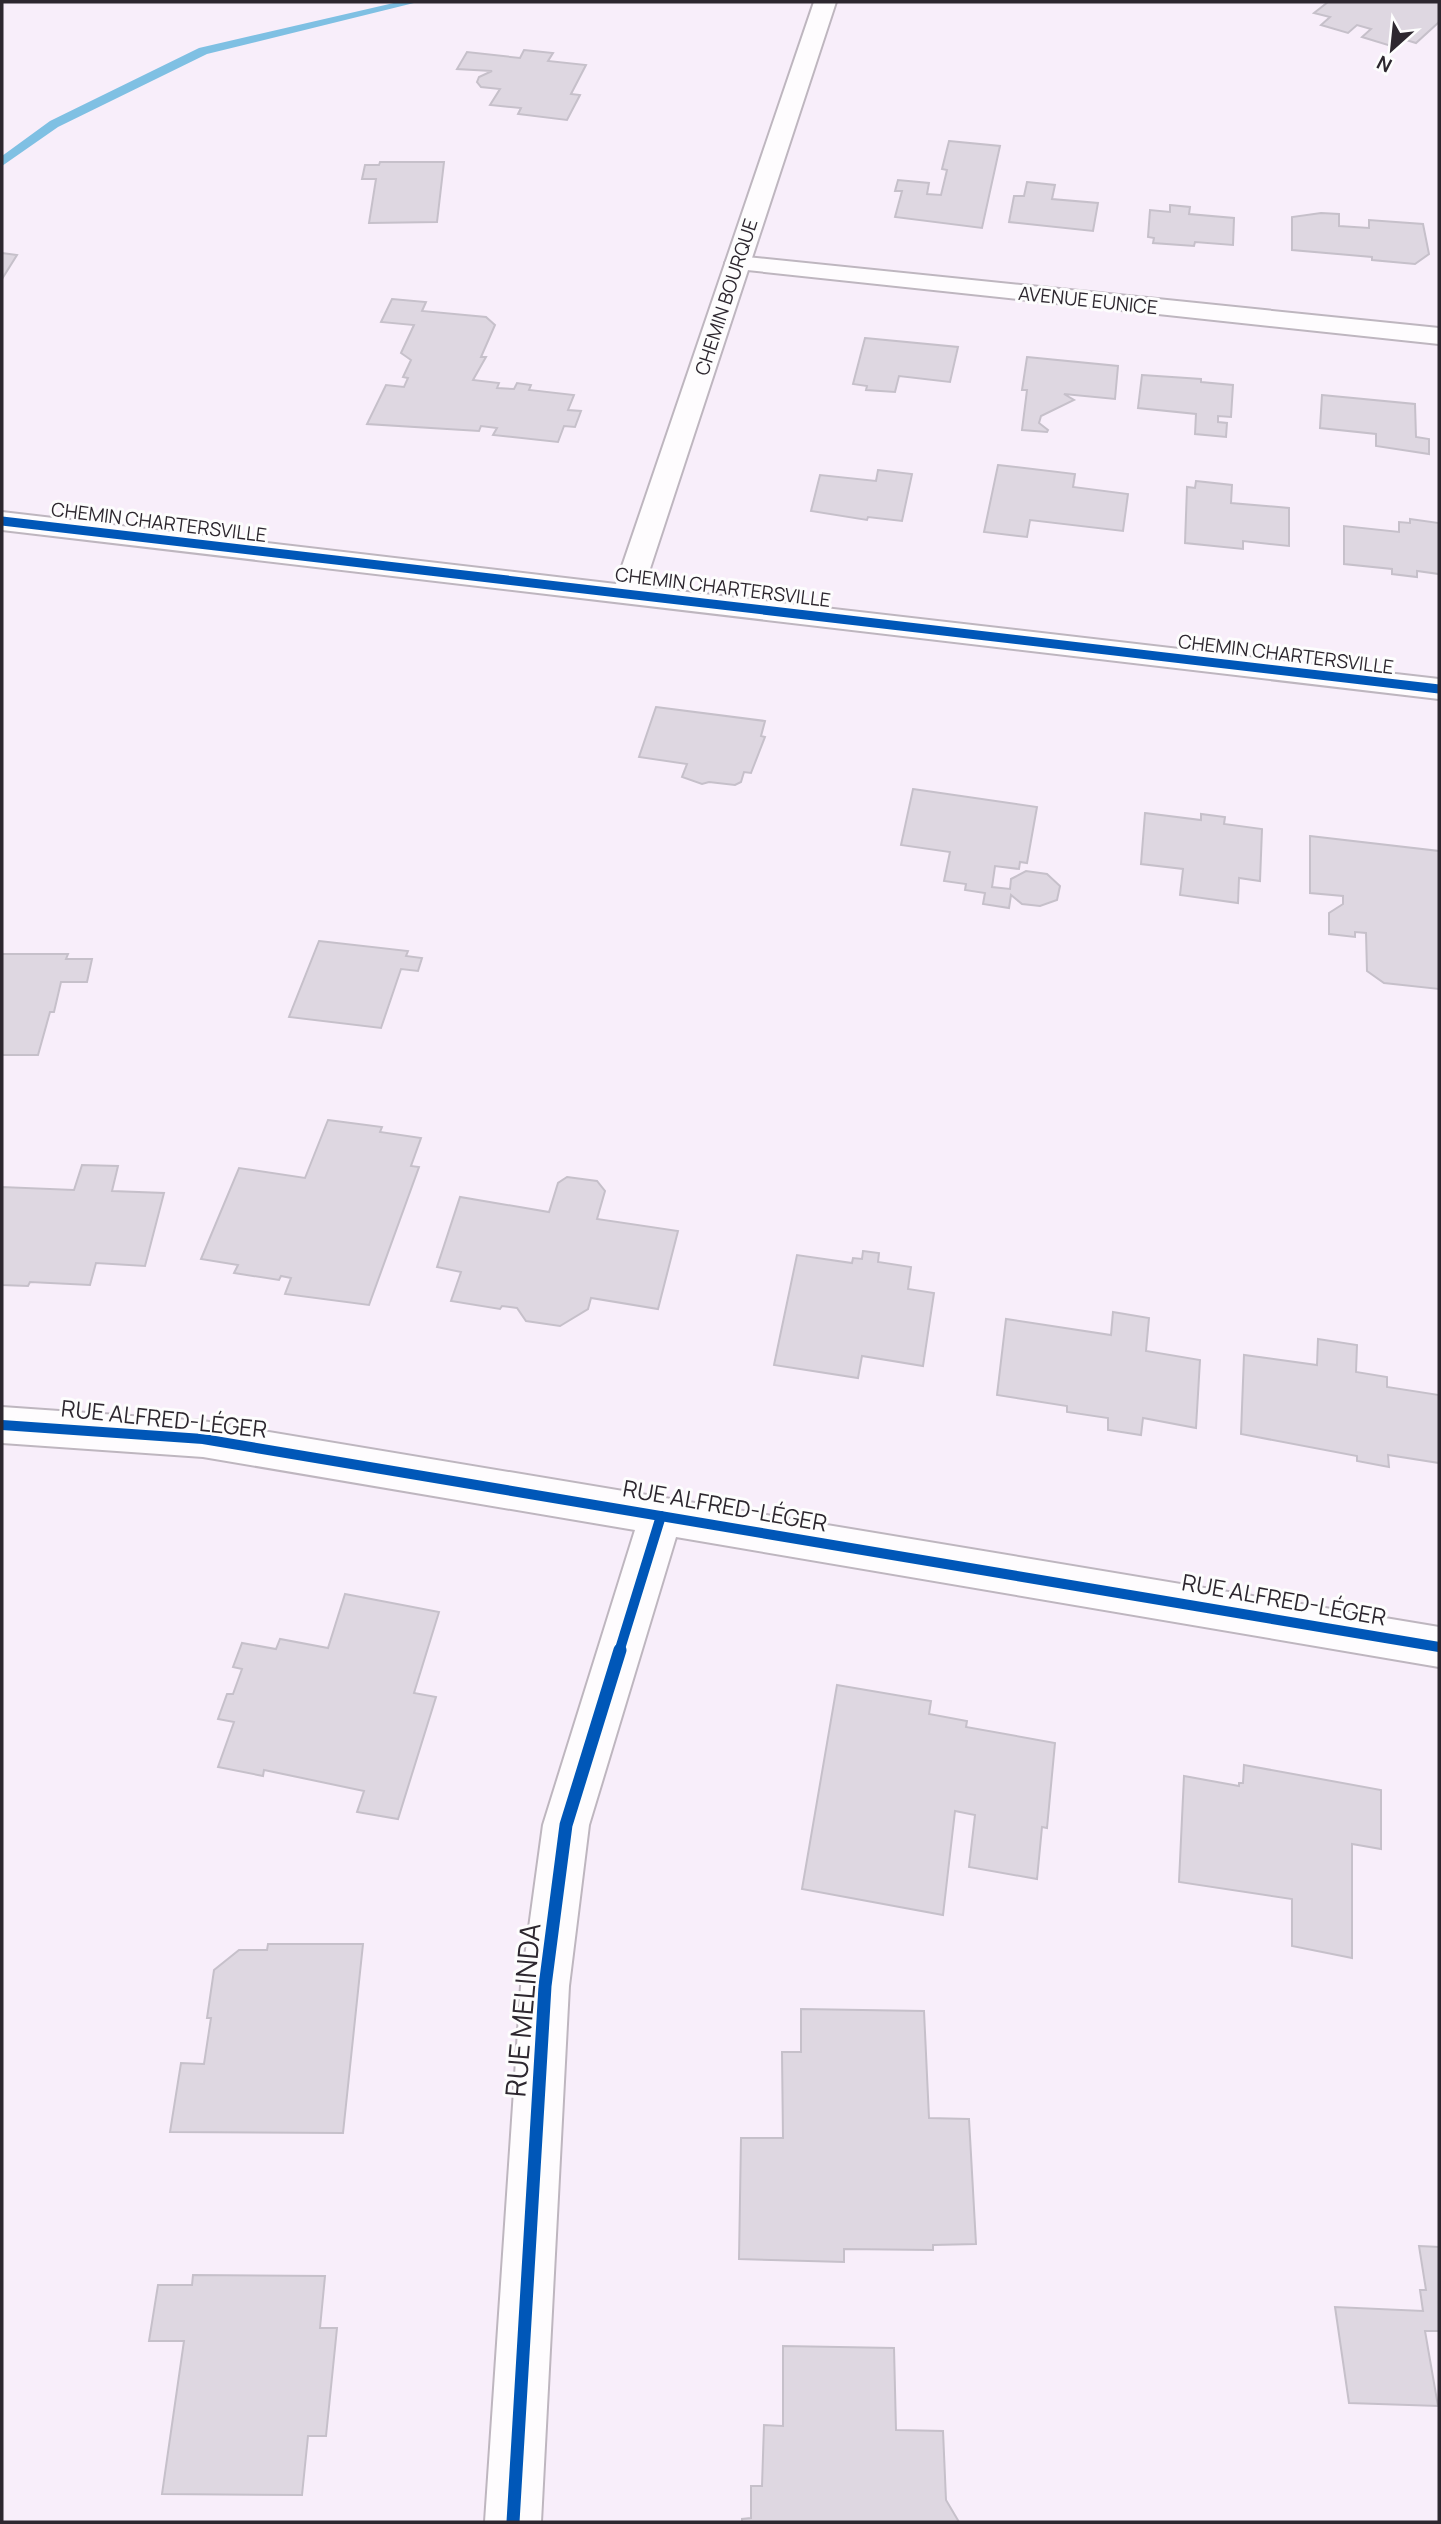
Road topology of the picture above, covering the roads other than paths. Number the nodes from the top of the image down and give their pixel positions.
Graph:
1 (825, 2) edge
2 (737, 263) junction
3 (1439, 336) edge
4 (2, 521) edge
5 (627, 593) junction
6 (1439, 689) edge
7 (2, 1425) edge
8 (661, 1516) junction
9 (1439, 1647) edge
10 (513, 2522) edge

1 - 2 street, CHEMIN BOURQUE
2 - 3 street, AVENUE EUNICE
2 - 5 street, CHEMIN BOURQUE
4 - 5 street, CHEMIN CHARTERSVILLE
5 - 6 street, CHEMIN CHARTERSVILLE
7 - 8 street, RUE ALFRED-LÉGER
8 - 9 street, RUE ALFRED-LÉGER
8 - 10 street, RUE MELINDA

